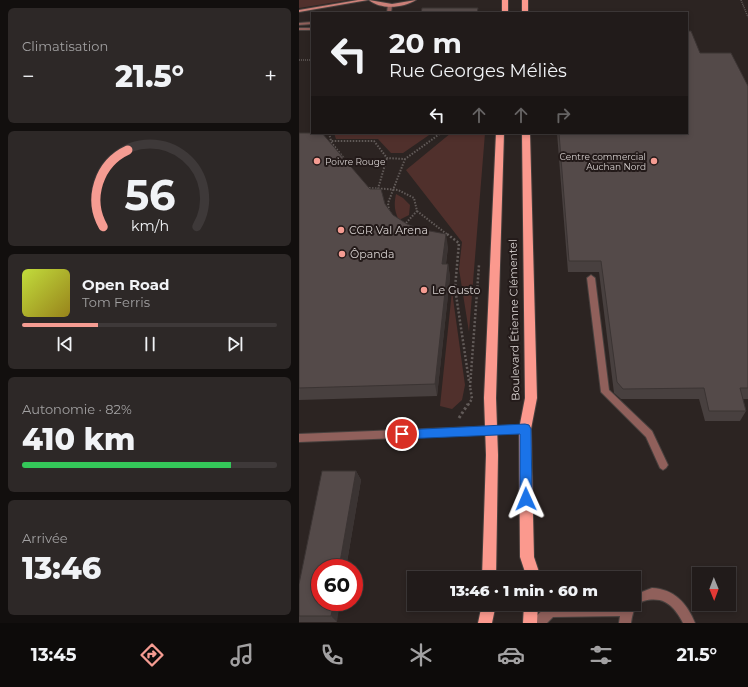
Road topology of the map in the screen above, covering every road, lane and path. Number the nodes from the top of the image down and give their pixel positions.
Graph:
1 (366, 0) edge
2 (371, 0) edge
3 (414, 0) edge
4 (505, 0) edge
5 (525, 0) edge
6 (741, 0) edge
7 (390, 5) junction
8 (299, 11) edge
9 (389, 12) edge
10 (505, 12) edge
11 (525, 12) edge
12 (748, 17) edge
13 (311, 23) edge
14 (299, 24) edge
15 (299, 29) edge
16 (311, 29) edge
17 (299, 60) edge
18 (311, 60) edge
19 (329, 134) edge
20 (440, 134) edge
21 (500, 134) edge
22 (526, 134) edge
23 (331, 142) junction
24 (326, 144) edge
25 (333, 144) junction
26 (387, 158) junction
27 (405, 158) junction
28 (353, 169) edge
29 (368, 188) edge
30 (393, 190) junction
31 (376, 196) edge
32 (417, 211) junction
33 (389, 214) edge
34 (401, 226) edge
35 (591, 278) dead end
36 (525, 429) junction
37 (491, 430) junction
38 (461, 432) junction
39 (299, 438) edge
40 (663, 465) dead end
41 (489, 571) edge
42 (532, 571) edge
43 (641, 597) edge
44 (488, 611) edge
45 (531, 611) edge
46 (551, 611) edge
47 (629, 611) edge
48 (485, 623) edge
49 (530, 623) edge
50 (538, 623) edge
51 (625, 623) edge
52 (689, 623) edge

1 - 8 street
2 - 7 street
3 - 7 street
4 - 10 main road
5 - 11 main road
6 - 12 path
7 - 9 street
13 - 14 street
15 - 16 street
17 - 18 path
19 - 23 path
20 - 27 path
21 - 37 main road, Boulevard Étienne Clémentel
22 - 36 main road, Boulevard Étienne Clémentel
23 - 25 path
23 - 26 path
24 - 25 path
25 - 28 path
26 - 27 path
26 - 31 path
27 - 30 path
29 - 30 path, bridge
30 - 32 path
30 - 33 path
32 - 34 path
32 - 38 path
35 - 40 street
36 - 37 street
36 - 42 main road, Boulevard Étienne Clémentel
37 - 38 street
37 - 41 main road, Boulevard Étienne Clémentel
38 - 39 street
43 - 52 street
44 - 48 main road
45 - 49 main road
46 - 50 street
47 - 51 street

